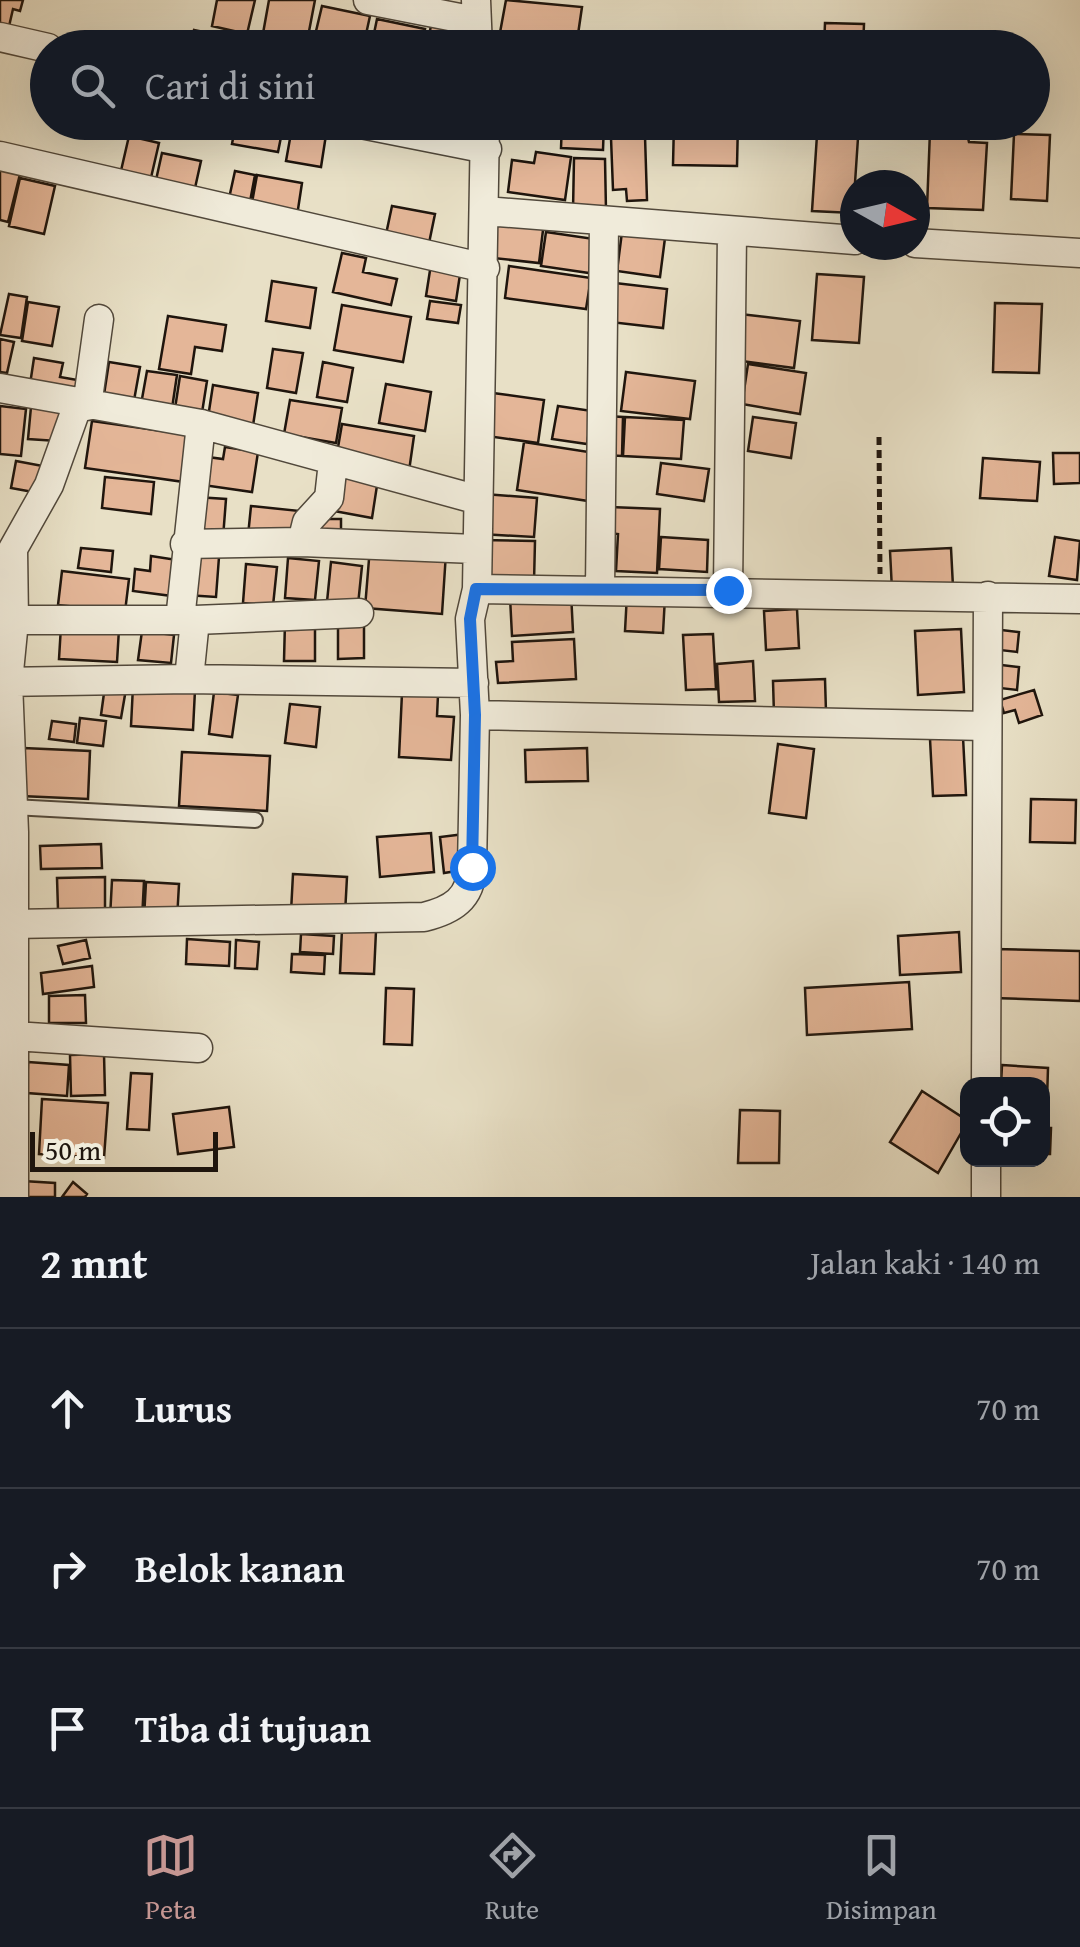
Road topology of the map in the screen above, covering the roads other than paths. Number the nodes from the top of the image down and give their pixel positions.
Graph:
1 (368, 0) edge
2 (476, 23) edge
3 (0, 37) edge
4 (30, 44) edge
5 (486, 140) edge
6 (0, 156) edge
7 (485, 212) junction
8 (604, 224) junction
9 (732, 233) junction
10 (840, 239) edge
11 (930, 245) edge
12 (1080, 252) edge
13 (485, 268) junction
14 (99, 319) dead end
15 (0, 388) edge
16 (82, 405) junction
17 (201, 424) junction
18 (333, 462) junction
19 (475, 499) junction
20 (302, 542) junction
21 (185, 544) junction
22 (475, 549) junction
23 (476, 589) junction
24 (600, 590) junction
25 (728, 590) junction
26 (988, 596) junction
27 (1080, 598) edge
28 (359, 613) dead end
29 (187, 620) junction
30 (7, 621) edge
31 (186, 679) junction
32 (4, 682) edge
33 (474, 684) junction
34 (475, 715) junction
35 (986, 726) junction
36 (12, 807) junction
37 (254, 820) dead end
38 (5, 854) edge
39 (12, 924) junction
40 (9, 1046) edge
41 (198, 1048) dead end
42 (986, 1077) edge
43 (986, 1167) edge
44 (14, 1197) edge
45 (986, 1197) edge

1 - 2 street
3 - 4 street
5 - 7 street
6 - 13 street
7 - 8 street
7 - 13 street
8 - 9 street
8 - 24 street
9 - 10 street
9 - 25 street
11 - 12 street
13 - 19 street
14 - 16 street
15 - 16 street
16 - 17 street
16 - 30 street
17 - 18 street
17 - 21 street
18 - 19 street
18 - 20 street
19 - 22 street
20 - 21 street
20 - 22 street
21 - 29 street
22 - 23 street
23 - 24 street
23 - 33 street
24 - 25 street
25 - 26 street
26 - 27 street
26 - 35 street
28 - 29 street
29 - 30 street
29 - 31 street
30 - 32 street
31 - 32 street
31 - 33 street
32 - 36 street
33 - 34 street
34 - 35 street
34 - 39 street
35 - 42 street
36 - 37 lane
36 - 38 street
38 - 39 street
39 - 40 street
40 - 41 street
40 - 44 street
43 - 45 street

